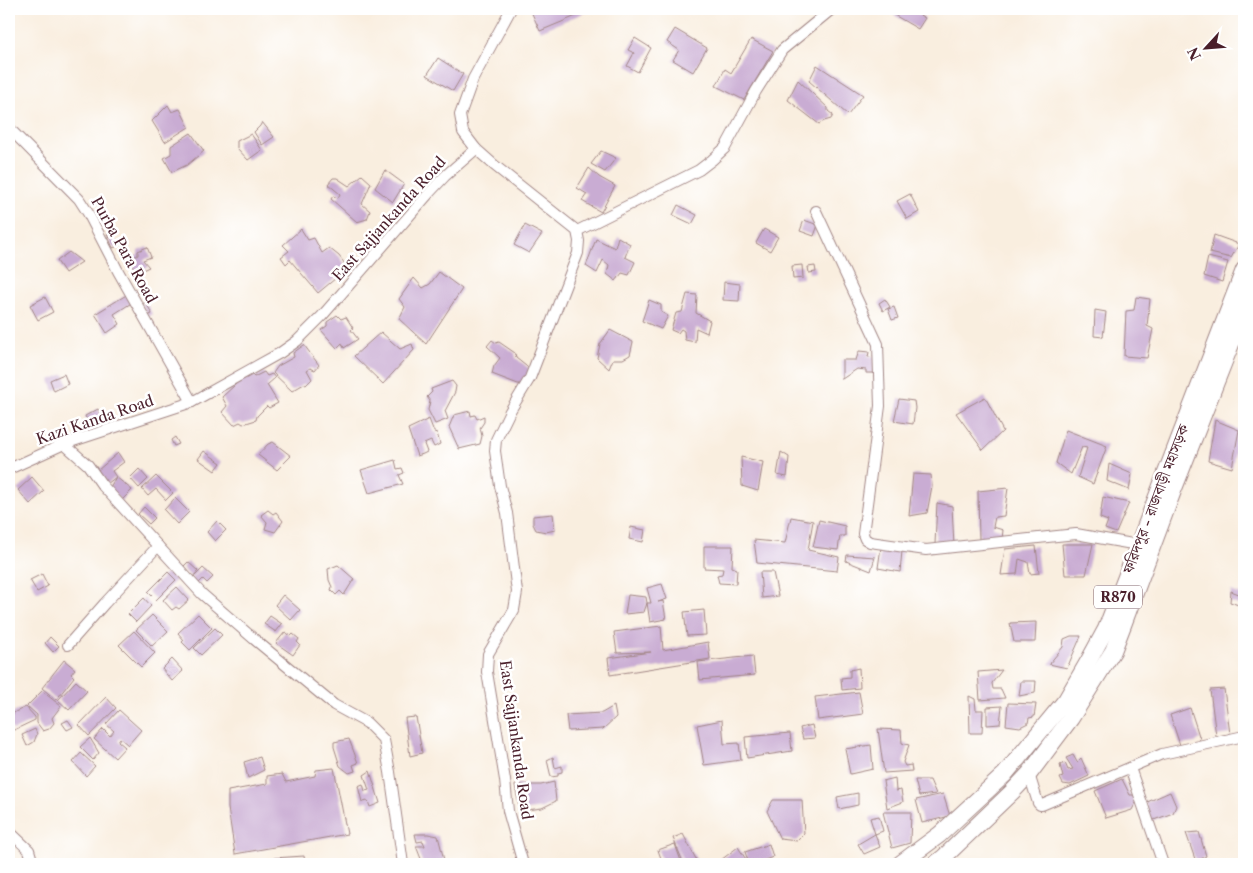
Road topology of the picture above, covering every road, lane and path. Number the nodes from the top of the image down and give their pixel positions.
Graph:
1 (511, 9) edge
2 (832, 9) edge
3 (9, 128) edge
4 (476, 149) junction
5 (816, 212) dead end
6 (577, 231) junction
7 (1244, 270) edge
8 (1244, 312) edge
9 (192, 402) junction
10 (64, 444) junction
11 (9, 469) edge
12 (1138, 545) junction
13 (158, 546) junction
14 (68, 644) dead end
15 (1244, 736) edge
16 (1130, 768) junction
17 (1029, 774) junction
18 (9, 831) edge
19 (942, 862) edge
20 (33, 864) edge
21 (403, 864) edge
22 (523, 864) edge
23 (900, 864) edge
24 (1163, 864) edge

1 - 4 street
2 - 6 street
3 - 9 street, Purba Para Road
4 - 6 street
4 - 9 street, East Sajjankanda Road
5 - 12 street
6 - 22 street, East Sajjankanda Road
7 - 12 main road, ফরিদপুর - রাজবাড়ী মহাসড়ক / R870
8 - 17 main road, ফরিদপুর - রাজবাড়ী মহাসড়ক / R870
9 - 10 street, Kazi Kanda Road
10 - 11 street, Kazi Kanda Road
10 - 13 street
12 - 23 main road, ফরিদপুর - রাজবাড়ী মহাসড়ক / R870
13 - 14 street
13 - 21 street
15 - 16 street
16 - 17 street
16 - 24 street
17 - 19 main road, ফরিদপুর - রাজবাড়ী মহাসড়ক / R870
18 - 20 street

